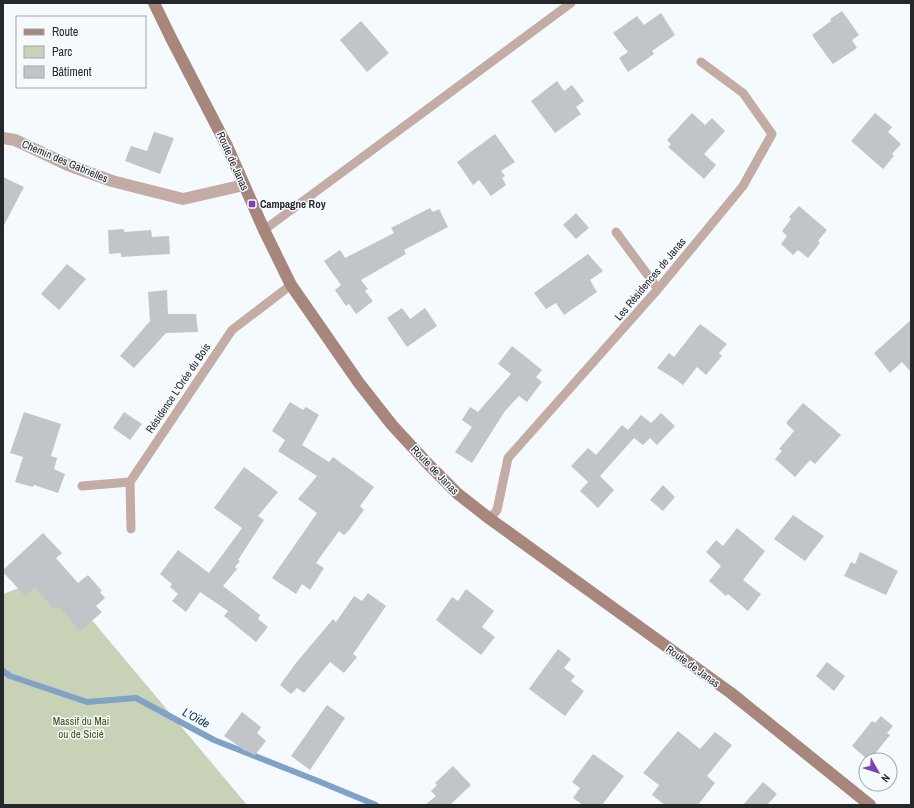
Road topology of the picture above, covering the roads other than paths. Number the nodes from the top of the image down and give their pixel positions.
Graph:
1 (154, 3) edge
2 (570, 3) edge
3 (701, 62) dead end
4 (3, 138) edge
5 (244, 185) junction
6 (264, 230) junction
7 (616, 232) dead end
8 (291, 285) junction
9 (658, 289) junction
10 (130, 482) junction
11 (82, 486) dead end
12 (490, 520) junction
13 (131, 529) dead end
14 (870, 805) edge

1 - 5 street, Route de Janas
2 - 6 lane
3 - 9 lane, Les Résidences de Janas
4 - 5 street, Chemin des Gabrielles
5 - 6 street, Route de Janas
6 - 8 street, Route de Janas
7 - 9 lane
8 - 10 lane, Résidence L'Orée du Bois
8 - 12 street, Route de Janas
9 - 12 lane, Les Résidences de Janas
10 - 11 lane
10 - 13 lane
12 - 14 street, Route de Janas

